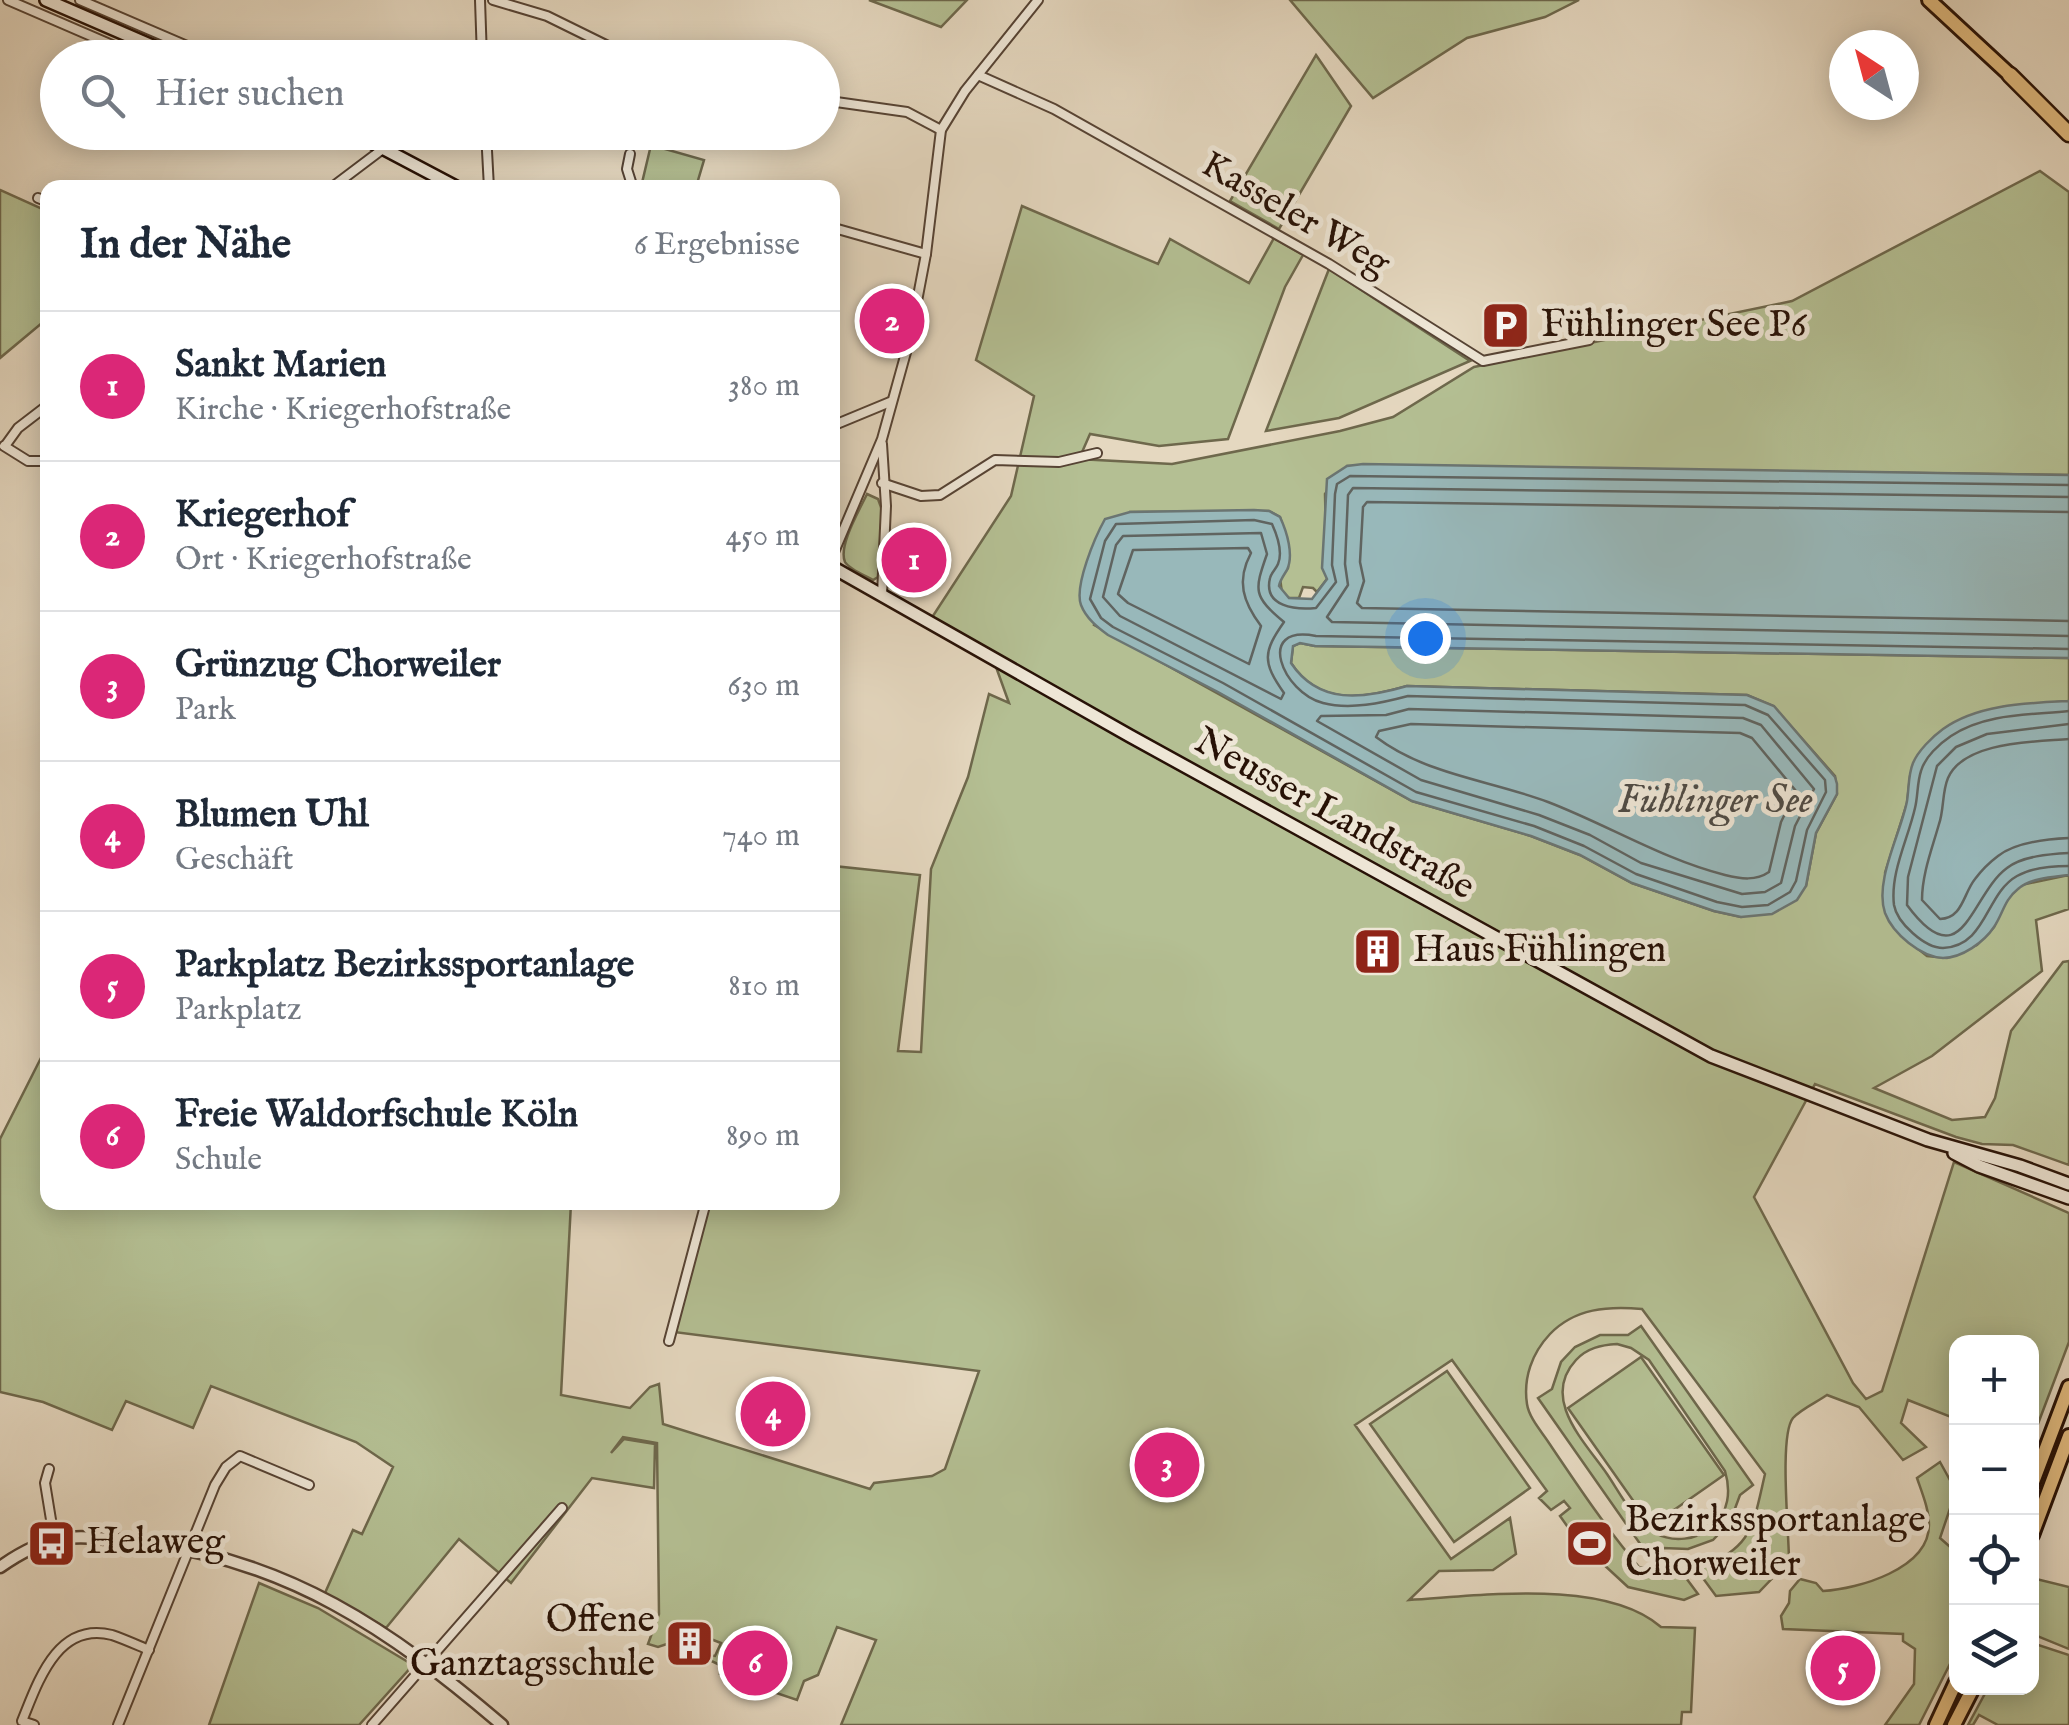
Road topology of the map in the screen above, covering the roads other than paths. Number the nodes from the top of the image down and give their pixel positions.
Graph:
1 (8, 0) edge
2 (46, 0) edge
3 (80, 0) edge
4 (480, 0) edge
5 (493, 0) edge
6 (1038, 0) edge
7 (1929, 0) edge
8 (100, 40) edge
9 (138, 40) edge
10 (172, 40) edge
11 (481, 40) edge
12 (596, 40) edge
13 (978, 75) junction
14 (2010, 75) junction
15 (840, 103) edge
16 (2066, 122) edge
17 (941, 130) junction
18 (2069, 134) edge
19 (381, 150) edge
20 (388, 150) edge
21 (487, 150) edge
22 (630, 154) dead end
23 (342, 180) edge
24 (443, 180) edge
25 (489, 180) edge
26 (631, 180) edge
27 (840, 232) edge
28 (926, 254) junction
29 (1590, 340) dead end
30 (890, 402) junction
31 (40, 411) edge
32 (840, 423) edge
33 (882, 439) junction
34 (2, 447) edge
35 (1097, 453) dead end
36 (40, 461) edge
37 (882, 483) junction
38 (840, 538) edge
39 (840, 571) edge
40 (882, 595) junction
41 (1928, 1140) junction
42 (2069, 1184) edge
43 (2069, 1198) edge
44 (704, 1210) edge
45 (669, 1341) dead end
46 (2069, 1387) edge
47 (2069, 1436) edge
48 (2039, 1466) edge
49 (49, 1469) dead end
50 (310, 1485) dead end
51 (562, 1508) dead end
52 (2039, 1516) edge
53 (54, 1538) junction
54 (190, 1548) junction
55 (0, 1567) edge
56 (150, 1650) junction
57 (427, 1664) junction
58 (1950, 1695) edge
59 (1969, 1695) edge
60 (34, 1725) edge
61 (118, 1725) edge
62 (372, 1725) edge
63 (502, 1725) edge
64 (1936, 1725) edge
65 (1954, 1725) edge

1 - 8 street
2 - 9 main road
3 - 10 street
4 - 11 street
5 - 12 street
6 - 13 street
7 - 14 main road
13 - 17 street
13 - 29 street, Kasseler Weg
14 - 16 highway
14 - 18 highway
15 - 17 street
17 - 28 street
19 - 23 street
20 - 24 main road
21 - 25 street
22 - 26 street
27 - 28 street
28 - 30 street
30 - 32 street
30 - 33 street
31 - 34 street
33 - 37 street
33 - 38 street
34 - 36 street
35 - 37 street
37 - 40 street
39 - 40 main road, Neusser Landstraße
40 - 41 main road, Neusser Landstraße
41 - 42 main road, Neusser Landstraße
41 - 43 main road, Neusser Landstraße
44 - 45 street
46 - 48 main road
47 - 52 main road
49 - 53 street
50 - 54 street
51 - 57 street
53 - 54 street
53 - 55 street
54 - 56 street
54 - 57 street
56 - 60 street
56 - 61 street
57 - 62 street
57 - 63 street
58 - 64 main road
59 - 65 main road

